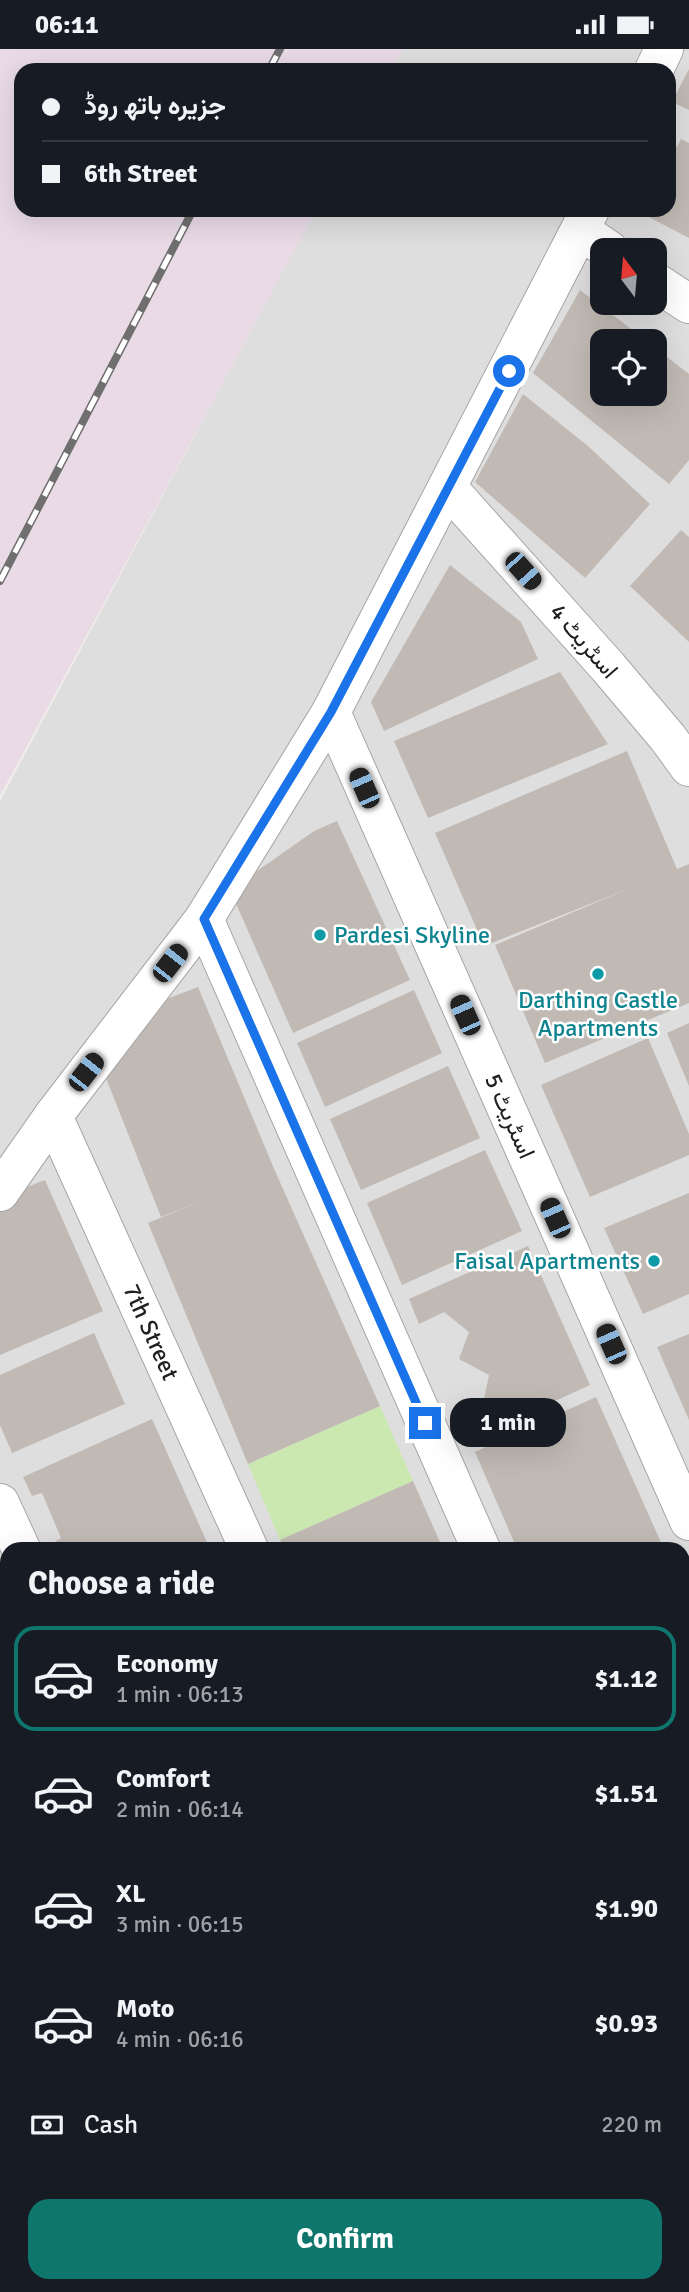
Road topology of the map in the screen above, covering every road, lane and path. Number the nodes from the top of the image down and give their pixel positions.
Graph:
1 (593, 230) edge
2 (667, 290) edge
3 (689, 304) edge
4 (448, 488) junction
5 (331, 712) junction
6 (689, 767) edge
7 (204, 919) junction
8 (53, 1116) junction
9 (0, 1192) edge
10 (0, 1503) edge
11 (689, 1521) edge
12 (18, 1542) edge
13 (246, 1542) edge
14 (478, 1542) edge

1 - 4 street
2 - 3 street
4 - 5 street
4 - 6 street, اسٹریٹ 4
5 - 7 street
5 - 11 street, اسٹریٹ 5
7 - 8 street
7 - 14 street
8 - 9 street
8 - 13 street, 7th Street
10 - 12 street

